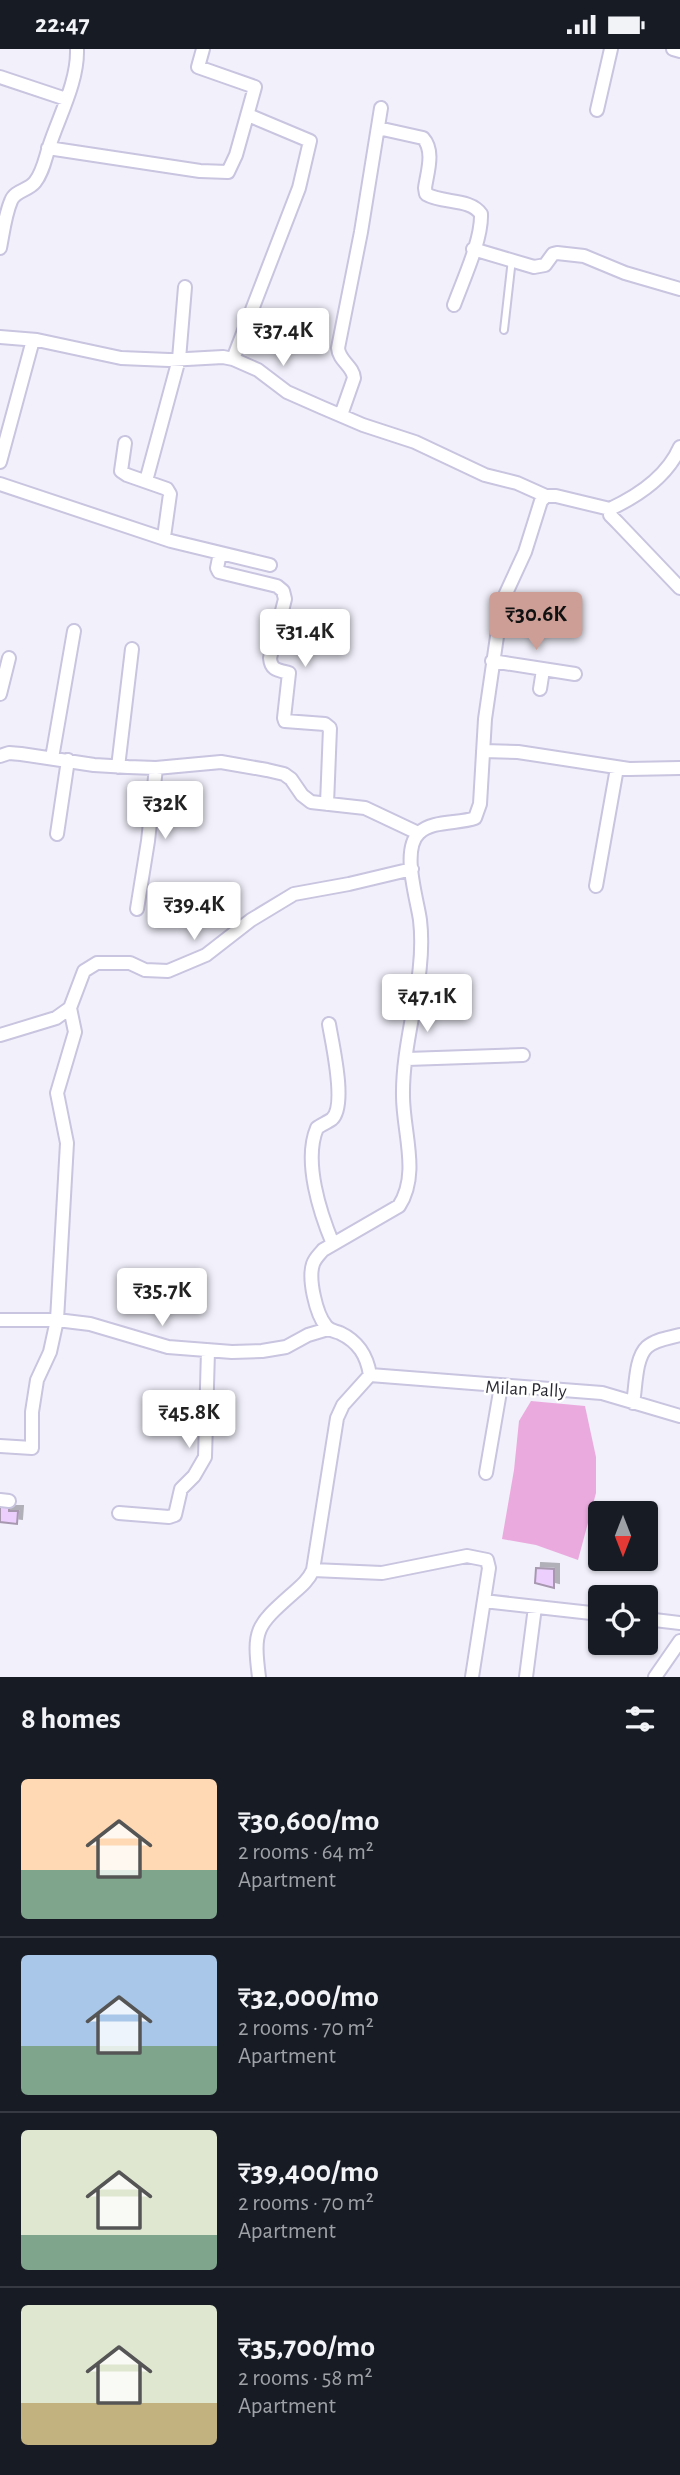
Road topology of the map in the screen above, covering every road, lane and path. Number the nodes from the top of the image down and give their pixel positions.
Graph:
1 (77, 49) edge
2 (203, 49) edge
3 (611, 49) edge
4 (673, 49) edge
5 (680, 51) edge
6 (0, 77) edge
7 (66, 99) junction
8 (381, 108) dead end
9 (597, 110) dead end
10 (248, 115) junction
11 (378, 128) junction
12 (48, 148) junction
13 (0, 248) edge
14 (473, 249) junction
15 (512, 259) junction
16 (185, 287) dead end
17 (680, 289) edge
18 (454, 305) dead end
19 (504, 330) dead end
20 (0, 337) edge
21 (33, 340) junction
22 (179, 359) junction
23 (233, 359) junction
24 (341, 415) junction
25 (125, 443) dead end
26 (680, 447) edge
27 (0, 462) edge
28 (146, 481) junction
29 (0, 484) edge
30 (546, 496) junction
31 (610, 509) junction
32 (164, 537) junction
33 (220, 553) junction
34 (270, 565) dead end
35 (680, 588) edge
36 (74, 631) dead end
37 (132, 649) dead end
38 (9, 658) dead end
39 (492, 661) junction
40 (542, 670) junction
41 (575, 674) dead end
42 (540, 689) dead end
43 (0, 694) edge
44 (483, 751) junction
45 (0, 756) edge
46 (52, 758) junction
47 (68, 760) junction
48 (118, 767) junction
49 (156, 768) junction
50 (617, 768) junction
51 (680, 768) edge
52 (327, 804) junction
53 (418, 833) junction
54 (57, 834) dead end
55 (412, 869) junction
56 (596, 886) dead end
57 (137, 909) dead end
58 (71, 1008) junction
59 (329, 1024) dead end
60 (0, 1035) edge
61 (523, 1055) dead end
62 (407, 1059) junction
63 (333, 1244) junction
64 (0, 1320) edge
65 (57, 1320) junction
66 (328, 1329) junction
67 (680, 1335) edge
68 (208, 1351) junction
69 (370, 1375) junction
70 (501, 1386) junction
71 (633, 1403) junction
72 (680, 1416) edge
73 (0, 1446) edge
74 (485, 1473) dead end
75 (119, 1513) dead end
76 (313, 1570) junction
77 (484, 1601) junction
78 (535, 1607) junction
79 (588, 1613) edge
80 (658, 1620) edge
81 (680, 1623) edge
82 (680, 1641) edge
83 (258, 1677) edge
84 (472, 1677) edge
85 (526, 1677) edge
86 (655, 1677) edge

1 - 7 street
2 - 10 street
3 - 9 street
4 - 5 street
6 - 7 street
7 - 12 street
8 - 11 street
10 - 12 street
10 - 23 street
11 - 14 street
11 - 24 street
12 - 13 street
14 - 15 street
14 - 18 street
15 - 17 street
15 - 19 lane
16 - 22 street
20 - 21 street
21 - 22 street
21 - 27 street
22 - 23 street
22 - 28 street
23 - 24 street
24 - 30 street
25 - 28 street
26 - 31 street
28 - 32 street
29 - 32 street
30 - 31 street
30 - 39 street
31 - 35 street
32 - 33 street
33 - 34 street
33 - 52 street
36 - 46 street
37 - 48 street
38 - 43 street
39 - 40 street
39 - 44 street
40 - 41 street
40 - 42 street
44 - 50 street
44 - 53 street
45 - 46 street
46 - 47 street
47 - 48 street
47 - 54 street
48 - 49 street
49 - 52 street
49 - 57 street
50 - 51 street
50 - 56 street
52 - 53 street
53 - 55 street
55 - 58 street
55 - 62 street
58 - 60 street
58 - 65 street
59 - 63 street
61 - 62 street
62 - 63 street
63 - 66 street
64 - 65 street
65 - 68 street
65 - 73 street
66 - 68 street
66 - 69 street
67 - 71 street
68 - 75 street
69 - 70 street, Milan Pally
69 - 76 street
70 - 71 street, Milan Pally
70 - 74 street
71 - 72 street, Milan Pally
76 - 77 street
76 - 83 street
77 - 78 street
77 - 84 street
78 - 79 street
78 - 85 street
80 - 81 street
82 - 86 street

